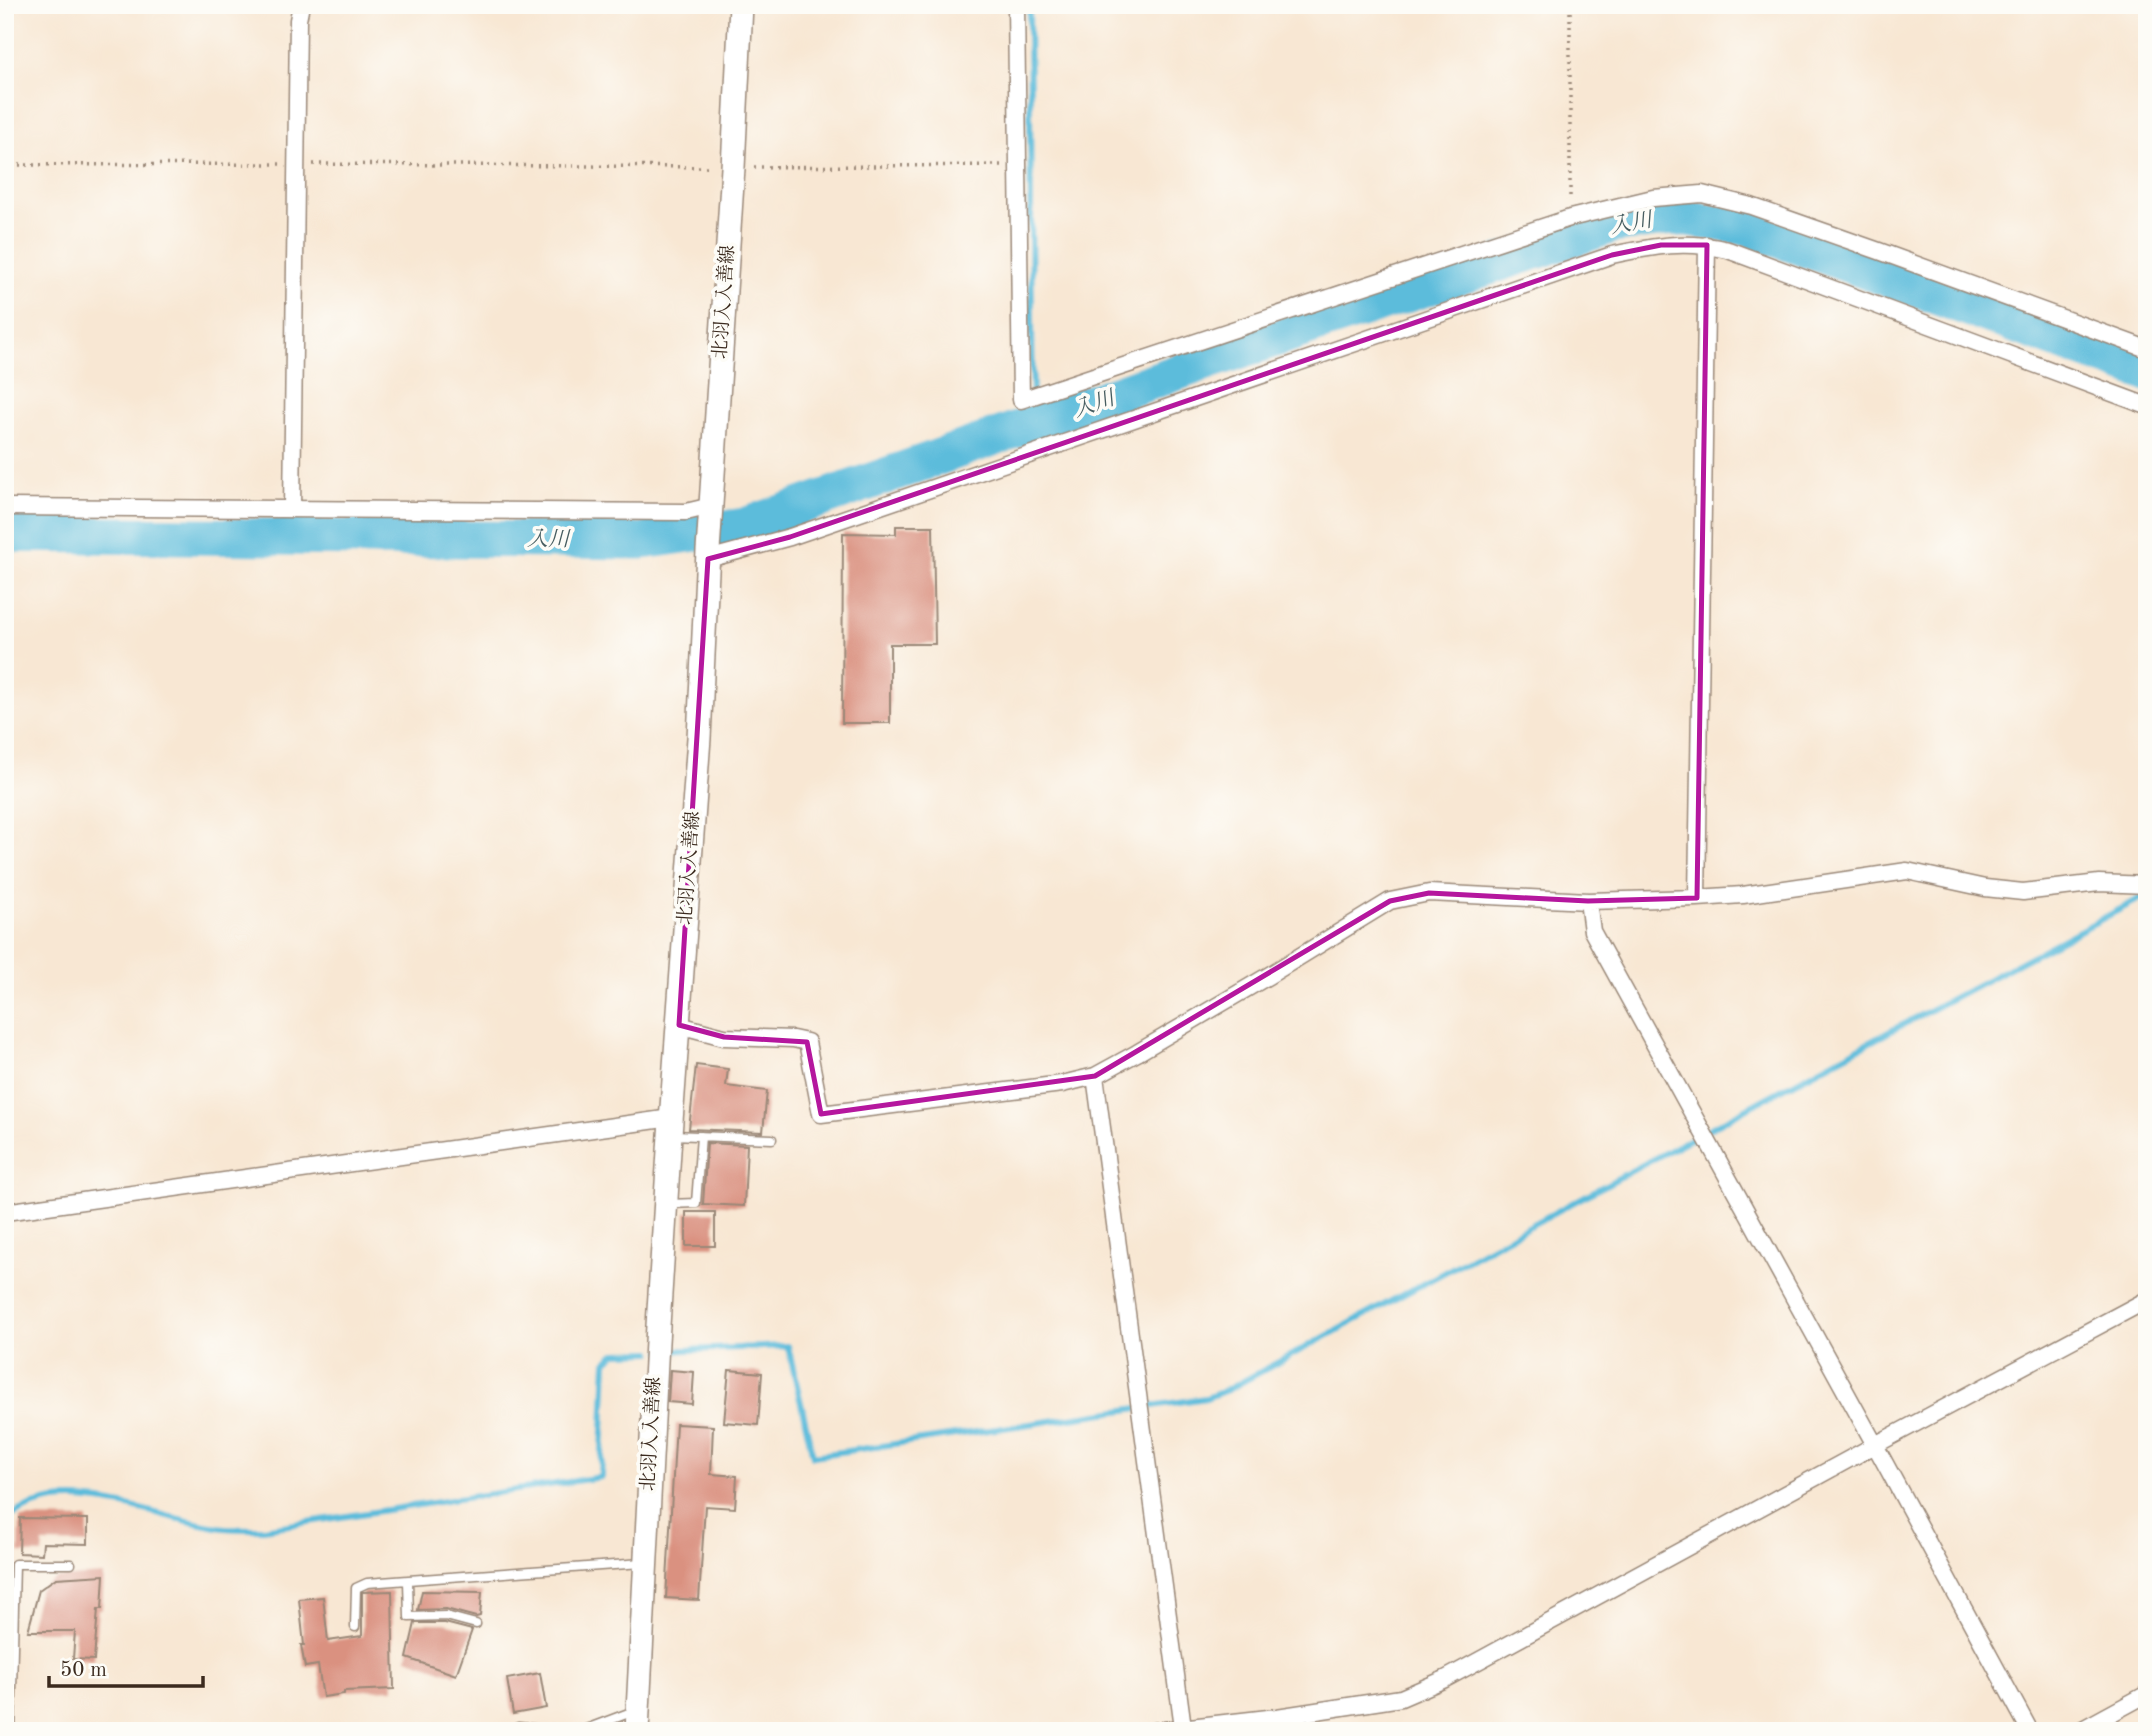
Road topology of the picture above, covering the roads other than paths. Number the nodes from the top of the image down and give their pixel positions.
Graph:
1 (301, 5) edge
2 (741, 5) edge
3 (1016, 5) edge
4 (1707, 245) junction
5 (2147, 349) edge
6 (2147, 406) edge
7 (5, 507) edge
8 (292, 509) junction
9 (711, 511) junction
10 (708, 555) junction
11 (2147, 885) edge
12 (1697, 898) junction
13 (1588, 901) junction
14 (679, 1025) junction
15 (1094, 1076) junction
16 (671, 1127) junction
17 (701, 1136) junction
18 (772, 1139) dead end
19 (666, 1204) junction
20 (5, 1212) edge
21 (2147, 1300) edge
22 (1875, 1445) junction
23 (645, 1563) junction
24 (71, 1564) dead end
25 (408, 1581) junction
26 (476, 1624) dead end
27 (355, 1627) dead end
28 (2147, 1694) edge
29 (638, 1720) edge
30 (1278, 1724) edge
31 (1183, 1727) junction
32 (11, 1731) edge
33 (517, 1731) edge
34 (568, 1731) edge
35 (581, 1731) edge
36 (1155, 1731) edge
37 (2030, 1731) edge
38 (2079, 1731) edge

1 - 8 street
2 - 9 main road, 北羽入入善線
3 - 5 street
4 - 6 street
4 - 10 street
4 - 12 street
7 - 8 street
8 - 9 street
9 - 10 main road, 北羽入入善線
10 - 14 main road, 北羽入入善線
11 - 12 street
12 - 13 street
13 - 15 street
13 - 22 street
14 - 15 street
14 - 16 main road, 北羽入入善線
15 - 31 street
16 - 17 lane
16 - 19 main road, 北羽入入善線
16 - 20 street
17 - 18 lane
17 - 19 lane
19 - 23 main road, 北羽入入善線
21 - 22 street
22 - 30 street
22 - 37 street
23 - 25 lane
23 - 29 main road, 北羽入入善線
24 - 32 lane
25 - 26 lane
25 - 27 lane
28 - 38 street
29 - 35 lane
30 - 31 street
31 - 36 street
33 - 34 lane

